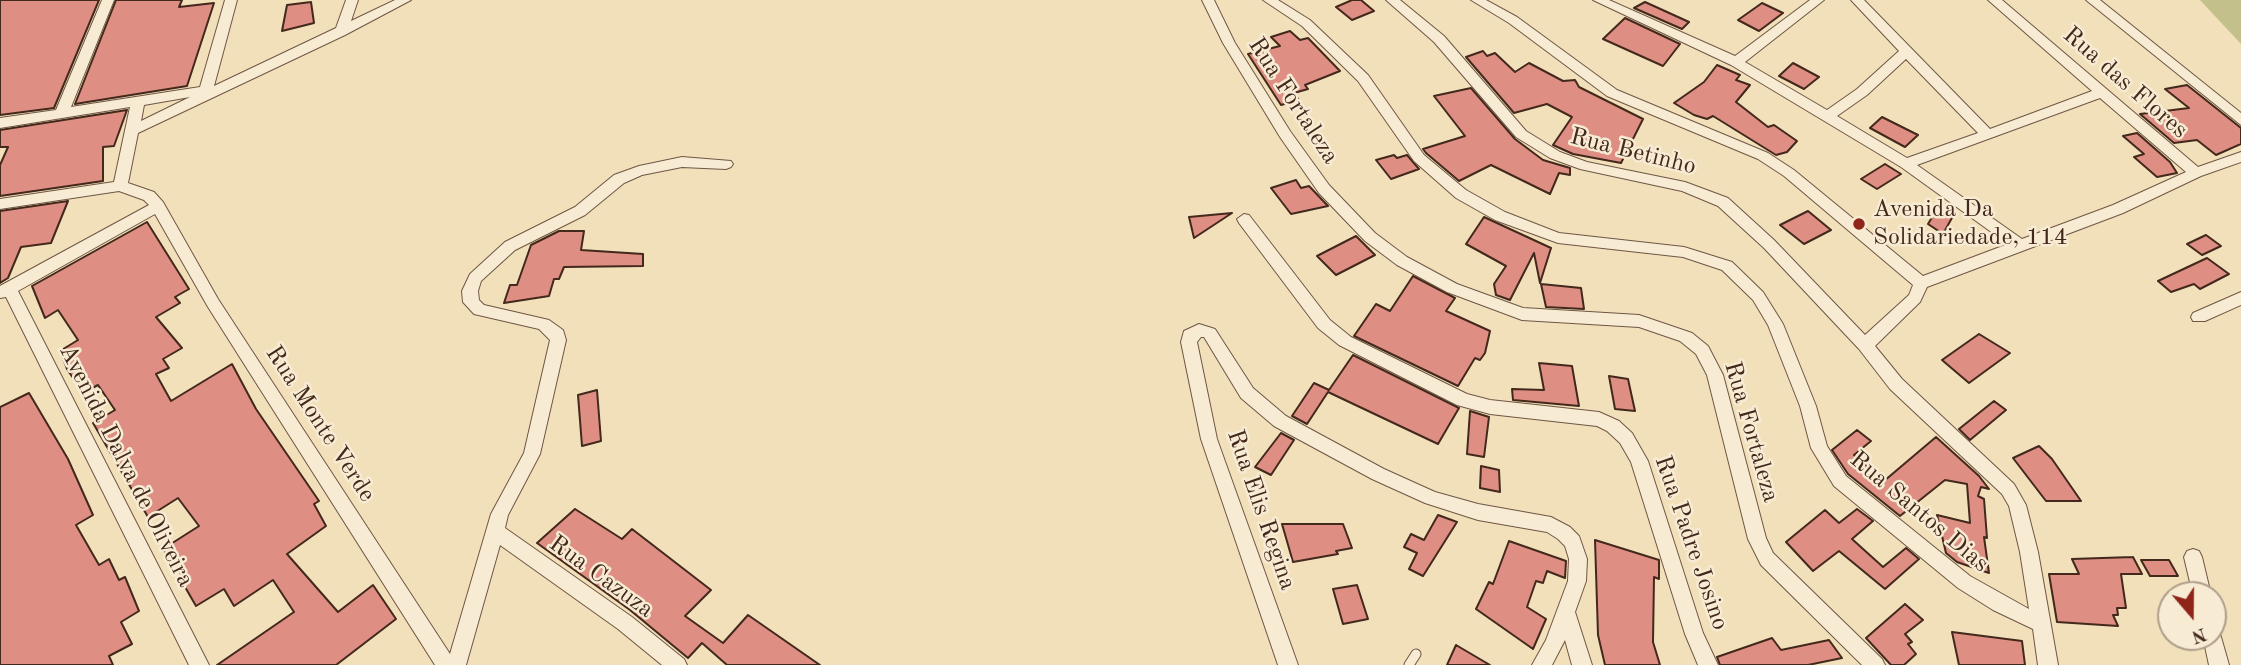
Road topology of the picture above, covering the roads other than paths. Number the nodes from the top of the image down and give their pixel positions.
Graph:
1 (108, 0) edge
2 (231, 0) edge
3 (352, 0) edge
4 (405, 0) edge
5 (1208, 0) edge
6 (1269, 0) edge
7 (1392, 0) edge
8 (1477, 0) edge
9 (1599, 0) edge
10 (1818, 0) edge
11 (1857, 0) edge
12 (1994, 0) edge
13 (2092, 0) edge
14 (341, 32) junction
15 (1908, 50) junction
16 (1737, 62) junction
17 (2101, 93) junction
18 (204, 94) junction
19 (138, 102) junction
20 (61, 114) junction
21 (1828, 116) junction
22 (2241, 120) edge
23 (0, 123) edge
24 (131, 131) junction
25 (1986, 133) junction
26 (2241, 157) edge
27 (726, 164) dead end
28 (1906, 164) junction
29 (2196, 173) junction
30 (120, 186) junction
31 (0, 204) edge
32 (158, 206) junction
33 (1244, 219) dead end
34 (2020, 245) junction
35 (1921, 283) junction
36 (5, 291) edge
37 (2241, 298) edge
38 (2199, 317) dead end
39 (1865, 345) junction
40 (495, 531) junction
41 (2193, 557) dead end
42 (2199, 581) edge
43 (1566, 612) junction
44 (2042, 624) junction
45 (1416, 654) dead end
46 (198, 665) edge
47 (446, 665) edge
48 (456, 665) edge
49 (677, 665) edge
50 (1288, 665) edge
51 (1409, 665) edge
52 (1542, 665) edge
53 (1582, 665) edge
54 (1709, 665) edge
55 (1875, 665) edge
56 (2048, 665) edge

1 - 20 street
2 - 18 street
3 - 14 street
4 - 14 street
5 - 55 street, Rua Fortaleza
6 - 44 street, Rua Santos Dias
7 - 39 street, Rua Betinho
8 - 35 street
9 - 16 street
10 - 16 street
11 - 15 street
12 - 17 street, Rua das Flores
13 - 22 street
14 - 18 street
15 - 21 street
15 - 25 street
16 - 21 street
17 - 25 street
17 - 29 street, Rua das Flores
18 - 19 street
18 - 24 street
19 - 20 street
19 - 24 street
20 - 23 street
21 - 28 street
24 - 30 street
25 - 28 street
26 - 29 street
27 - 40 street
28 - 34 street
29 - 34 street
30 - 31 street
30 - 32 street
32 - 36 street
32 - 47 street, Rua Monte Verde
33 - 54 street, Rua Padre Josino
34 - 35 street
35 - 39 street
36 - 46 street, Avenida Dalva de Oliveira
37 - 38 street
39 - 44 street, Rua Betinho
40 - 48 street
40 - 49 street, Rua Cazuza
41 - 42 street
43 - 50 street, Rua Elis Regina
43 - 52 street
43 - 53 street
44 - 56 street, Rua Betinho
45 - 51 lane

